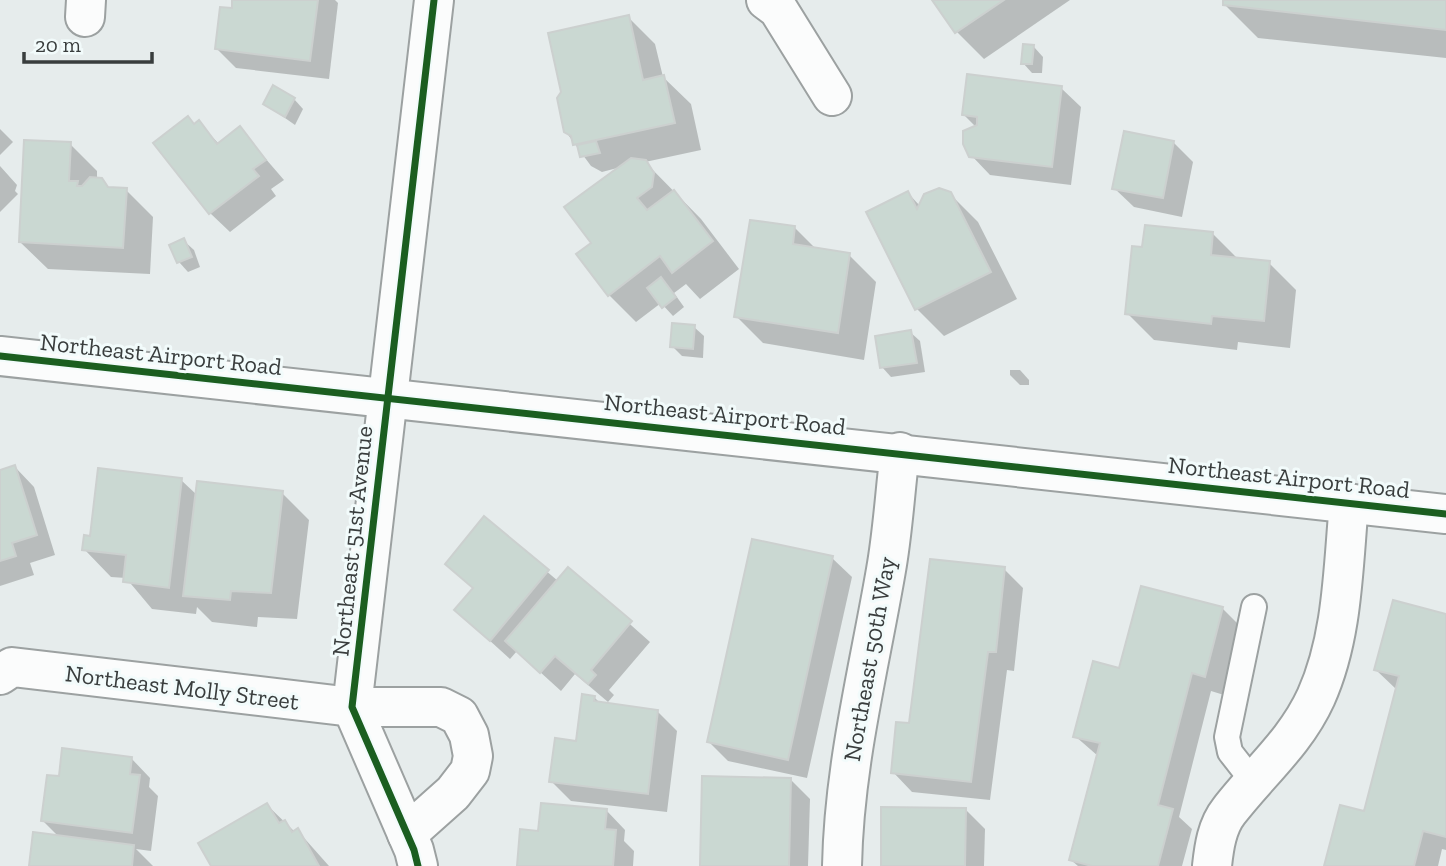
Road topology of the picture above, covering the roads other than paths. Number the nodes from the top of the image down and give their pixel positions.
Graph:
1 (434, 0) edge
2 (766, 0) edge
3 (832, 96) dead end
4 (0, 356) edge
5 (387, 398) junction
6 (900, 452) junction
7 (1349, 503) junction
8 (1446, 514) edge
9 (1254, 607) dead end
10 (6, 671) edge
11 (352, 706) junction
12 (1255, 784) junction
13 (412, 850) edge
14 (842, 866) edge
15 (1212, 866) edge

1 - 5 street, Northeast 51st Avenue
2 - 3 street
4 - 5 street, Northeast Airport Road
5 - 6 street, Northeast Airport Road
5 - 11 street, Northeast 51st Avenue
6 - 7 street, Northeast Airport Road
6 - 14 street, Northeast 50th Way
7 - 8 street, Northeast Airport Road
7 - 12 street
9 - 12 lane
10 - 11 street, Northeast Molly Street
11 - 13 street, Northeast 51st Avenue
11 - 13 street, Northeast 51st Avenue
12 - 15 street

